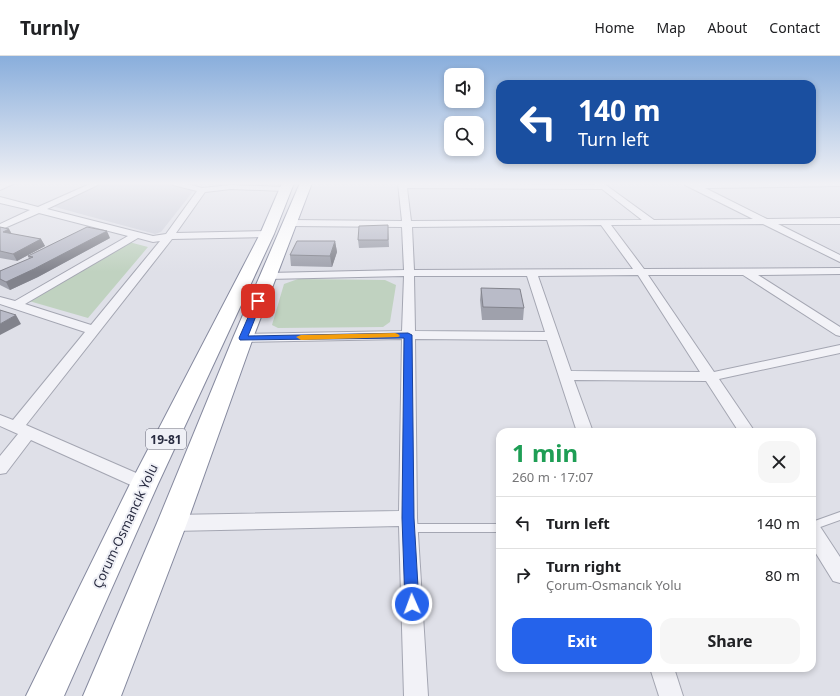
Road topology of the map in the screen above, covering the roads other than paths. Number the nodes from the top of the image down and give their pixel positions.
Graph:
1 (31, 213) edge
2 (53, 213) edge
3 (186, 213) edge
4 (278, 213) edge
5 (292, 213) edge
6 (406, 213) edge
7 (639, 213) edge
8 (747, 213) edge
9 (840, 221) edge
10 (651, 222) junction
11 (766, 222) junction
12 (291, 223) junction
13 (604, 223) junction
14 (407, 224) junction
15 (96, 225) junction
16 (0, 227) edge
17 (82, 232) edge
18 (267, 234) junction
19 (136, 235) junction
20 (169, 236) junction
21 (840, 259) edge
22 (840, 271) edge
23 (531, 272) junction
24 (641, 272) junction
25 (746, 272) junction
26 (409, 273) junction
27 (268, 276) junction
28 (0, 300) edge
29 (16, 305) junction
30 (92, 330) junction
31 (840, 332) edge
32 (408, 335) junction
33 (552, 336) junction
34 (243, 338) junction
35 (840, 349) edge
36 (566, 375) junction
37 (710, 377) junction
38 (0, 420) edge
39 (584, 428) edge
40 (744, 428) edge
41 (22, 430) junction
42 (0, 468) edge
43 (144, 484) junction
44 (840, 516) edge
45 (172, 523) junction
46 (408, 523) junction
47 (816, 525) edge
48 (496, 528) edge
49 (816, 537) edge
50 (840, 574) edge
51 (663, 672) edge
52 (45, 696) edge
53 (102, 696) edge
54 (416, 696) edge
55 (671, 696) edge

1 - 16 street
2 - 15 street
3 - 20 street
4 - 18 highway, Çorum-Osmancık Yolu / 19-81
5 - 12 highway, 19-81
6 - 14 street
7 - 10 street
8 - 11 street
9 - 11 street
10 - 11 street
10 - 13 street
11 - 21 street
12 - 14 street
12 - 27 highway, 19-81
13 - 14 street
13 - 24 street
14 - 26 street
15 - 17 street
15 - 19 street
18 - 20 street
18 - 43 highway, Çorum-Osmancık Yolu / 19-81
19 - 20 street
19 - 29 street
20 - 30 street
22 - 25 street
23 - 24 street
23 - 26 street
23 - 33 street
24 - 25 street
24 - 37 street
25 - 31 street
26 - 27 street
26 - 32 street
27 - 34 highway, 19-81
28 - 29 street
29 - 30 street
30 - 41 street
32 - 33 street
32 - 34 street
32 - 46 street
33 - 36 street
34 - 45 highway, 19-81
35 - 37 street
36 - 37 street
36 - 39 street
37 - 40 street
38 - 41 street
41 - 42 street
41 - 43 street
43 - 52 highway, Çorum-Osmancık Yolu / 19-81
44 - 47 lane
45 - 46 street
45 - 53 highway, 19-81
46 - 48 lane
46 - 54 street
49 - 50 street
51 - 55 street

